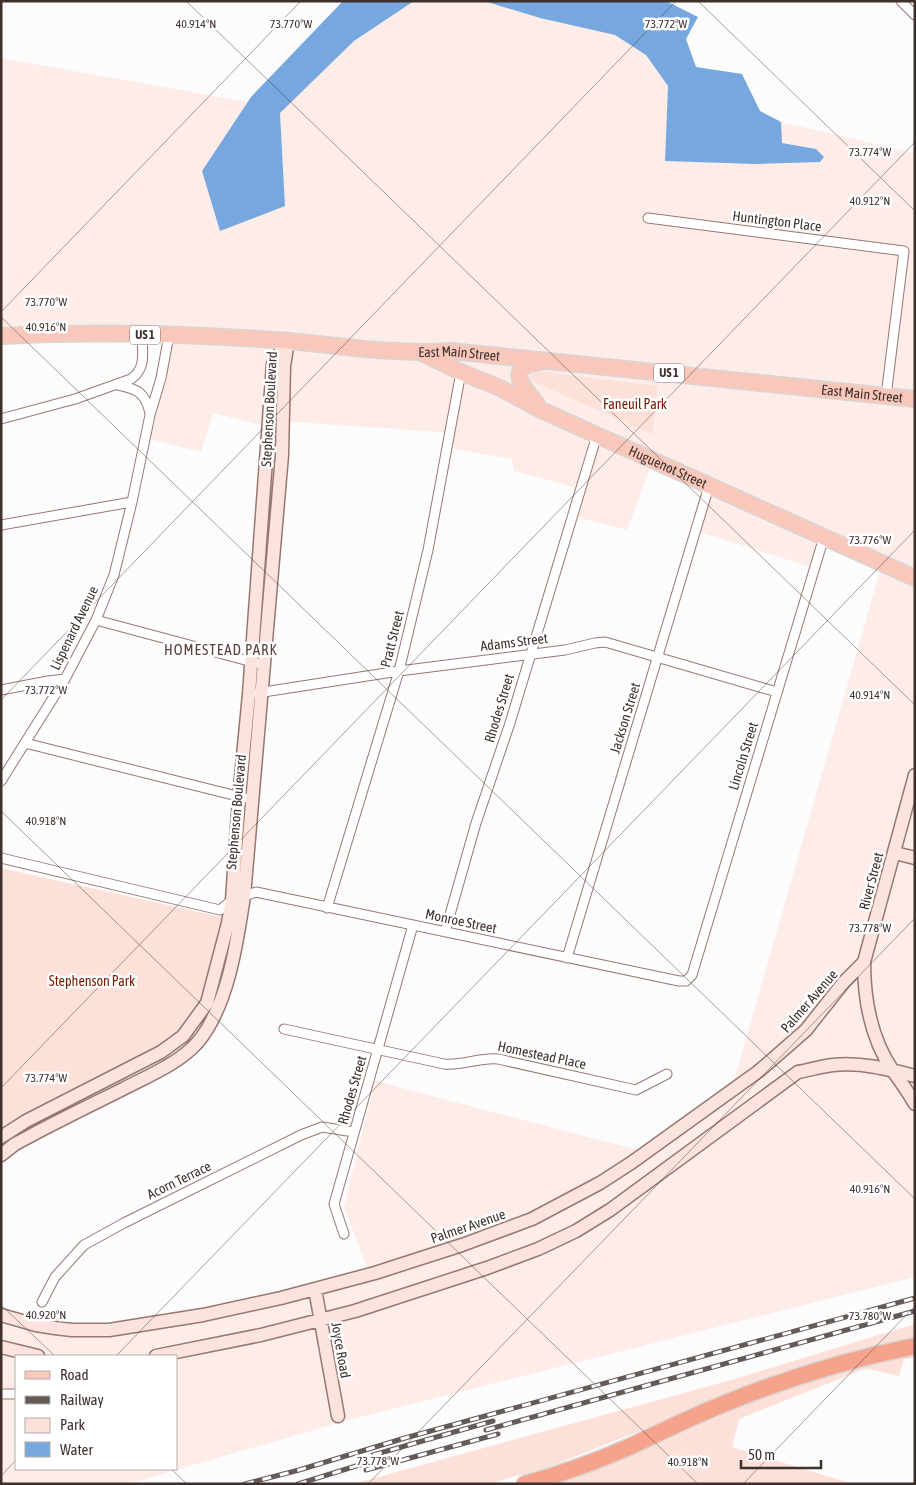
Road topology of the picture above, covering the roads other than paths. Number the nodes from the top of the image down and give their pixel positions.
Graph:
1 (901, 1) edge
2 (915, 15) edge
3 (648, 218) dead end
4 (142, 334) junction
5 (169, 335) junction
6 (1, 336) edge
7 (288, 341) junction
8 (422, 353) junction
9 (549, 361) junction
10 (461, 372) junction
11 (117, 385) junction
12 (886, 396) junction
13 (915, 399) edge
14 (541, 410) junction
15 (150, 415) junction
16 (1, 419) edge
17 (597, 435) junction
18 (709, 486) junction
19 (132, 502) junction
20 (1, 525) edge
21 (824, 537) junction
22 (915, 578) edge
23 (96, 620) junction
24 (530, 654) junction
25 (658, 656) junction
26 (257, 663) junction
27 (399, 671) junction
28 (65, 679) junction
29 (1, 690) edge
30 (777, 692) junction
31 (255, 693) junction
32 (25, 743) junction
33 (915, 775) edge
34 (1, 781) edge
35 (239, 798) junction
36 (252, 799) junction
37 (895, 853) junction
38 (1, 858) edge
39 (915, 858) edge
40 (238, 898) junction
41 (327, 908) junction
42 (412, 925) junction
43 (445, 932) junction
44 (567, 958) junction
45 (864, 962) junction
46 (686, 981) joint
47 (284, 1028) dead end
48 (378, 1049) junction
49 (892, 1071) junction
50 (667, 1074) dead end
51 (915, 1076) edge
52 (915, 1104) edge
53 (354, 1132) junction
54 (1, 1137) edge
55 (1, 1155) edge
56 (344, 1234) dead end
57 (315, 1289) junction
58 (42, 1302) dead end
59 (1, 1315) edge
60 (321, 1320) junction
61 (915, 1346) edge
62 (1, 1347) edge
63 (34, 1355) edge
64 (161, 1355) edge
65 (1, 1394) edge
66 (15, 1394) edge
67 (338, 1416) dead end
68 (525, 1484) edge

1 - 2 street
3 - 12 street, Huntington Place
4 - 5 main road, East Main Street / US 1
4 - 6 main road, East Main Street / US 1
4 - 11 street
5 - 7 main road, East Main Street / US 1
5 - 15 street, Lispenard Avenue
7 - 8 main road, East Main Street / US 1
7 - 26 street, Stephenson Boulevard
8 - 9 main road, East Main Street / US 1
8 - 10 main road, Huguenot Street / US 1
9 - 12 main road, East Main Street / US 1
9 - 14 main road
10 - 14 main road, Huguenot Street / US 1
10 - 27 street, Pratt Street
11 - 15 street
11 - 16 street
12 - 13 main road, East Main Street / US 1
14 - 17 main road, Huguenot Street / US 1
15 - 19 street, Lispenard Avenue
17 - 18 main road, Huguenot Street / US 1
17 - 24 street, Rhodes Street
18 - 21 main road, Huguenot Street / US 1
18 - 25 street, Jackson Street
19 - 20 street
19 - 23 street, Lispenard Avenue
21 - 22 main road, Huguenot Street / US 1
21 - 30 street, Lincoln Street
23 - 26 street
23 - 28 street, Lispenard Avenue
24 - 25 street, Adams Street
24 - 27 street, Adams Street
24 - 43 street, Rhodes Street
25 - 30 street, Adams Street
25 - 44 street, Jackson Street
26 - 31 street, Stephenson Boulevard
27 - 31 street, Adams Street
27 - 41 street, Pratt Street
28 - 29 street
28 - 32 street, Lispenard Avenue
30 - 46 street, Lincoln Street
31 - 35 street, Stephenson Boulevard
31 - 36 street, Stephenson Boulevard
32 - 34 street, Lispenard Avenue
32 - 35 street
33 - 37 street, River Street
35 - 36 street
35 - 40 street, Stephenson Boulevard
36 - 40 street, Stephenson Boulevard
37 - 39 street
37 - 45 street, River Street
38 - 40 street, Monroe Street
40 - 41 street, Monroe Street
40 - 54 street, Stephenson Boulevard
40 - 55 street, Stephenson Boulevard
41 - 42 street, Monroe Street
42 - 43 street, Monroe Street
42 - 48 street, Rhodes Street
43 - 44 street, Monroe Street
44 - 46 street, Monroe Street
45 - 49 street, River Street
45 - 57 street, Palmer Avenue
47 - 48 street, Homestead Place
48 - 50 street, Homestead Place
48 - 53 street, Rhodes Street
49 - 51 street
49 - 52 street, River Street
49 - 60 street
53 - 56 street, Rhodes Street
53 - 58 street, Acorn Terrace
57 - 59 street, Palmer Avenue
57 - 60 street, Joyce Road
60 - 64 street
60 - 67 street, Joyce Road
61 - 68 highway
62 - 63 street
65 - 66 street

